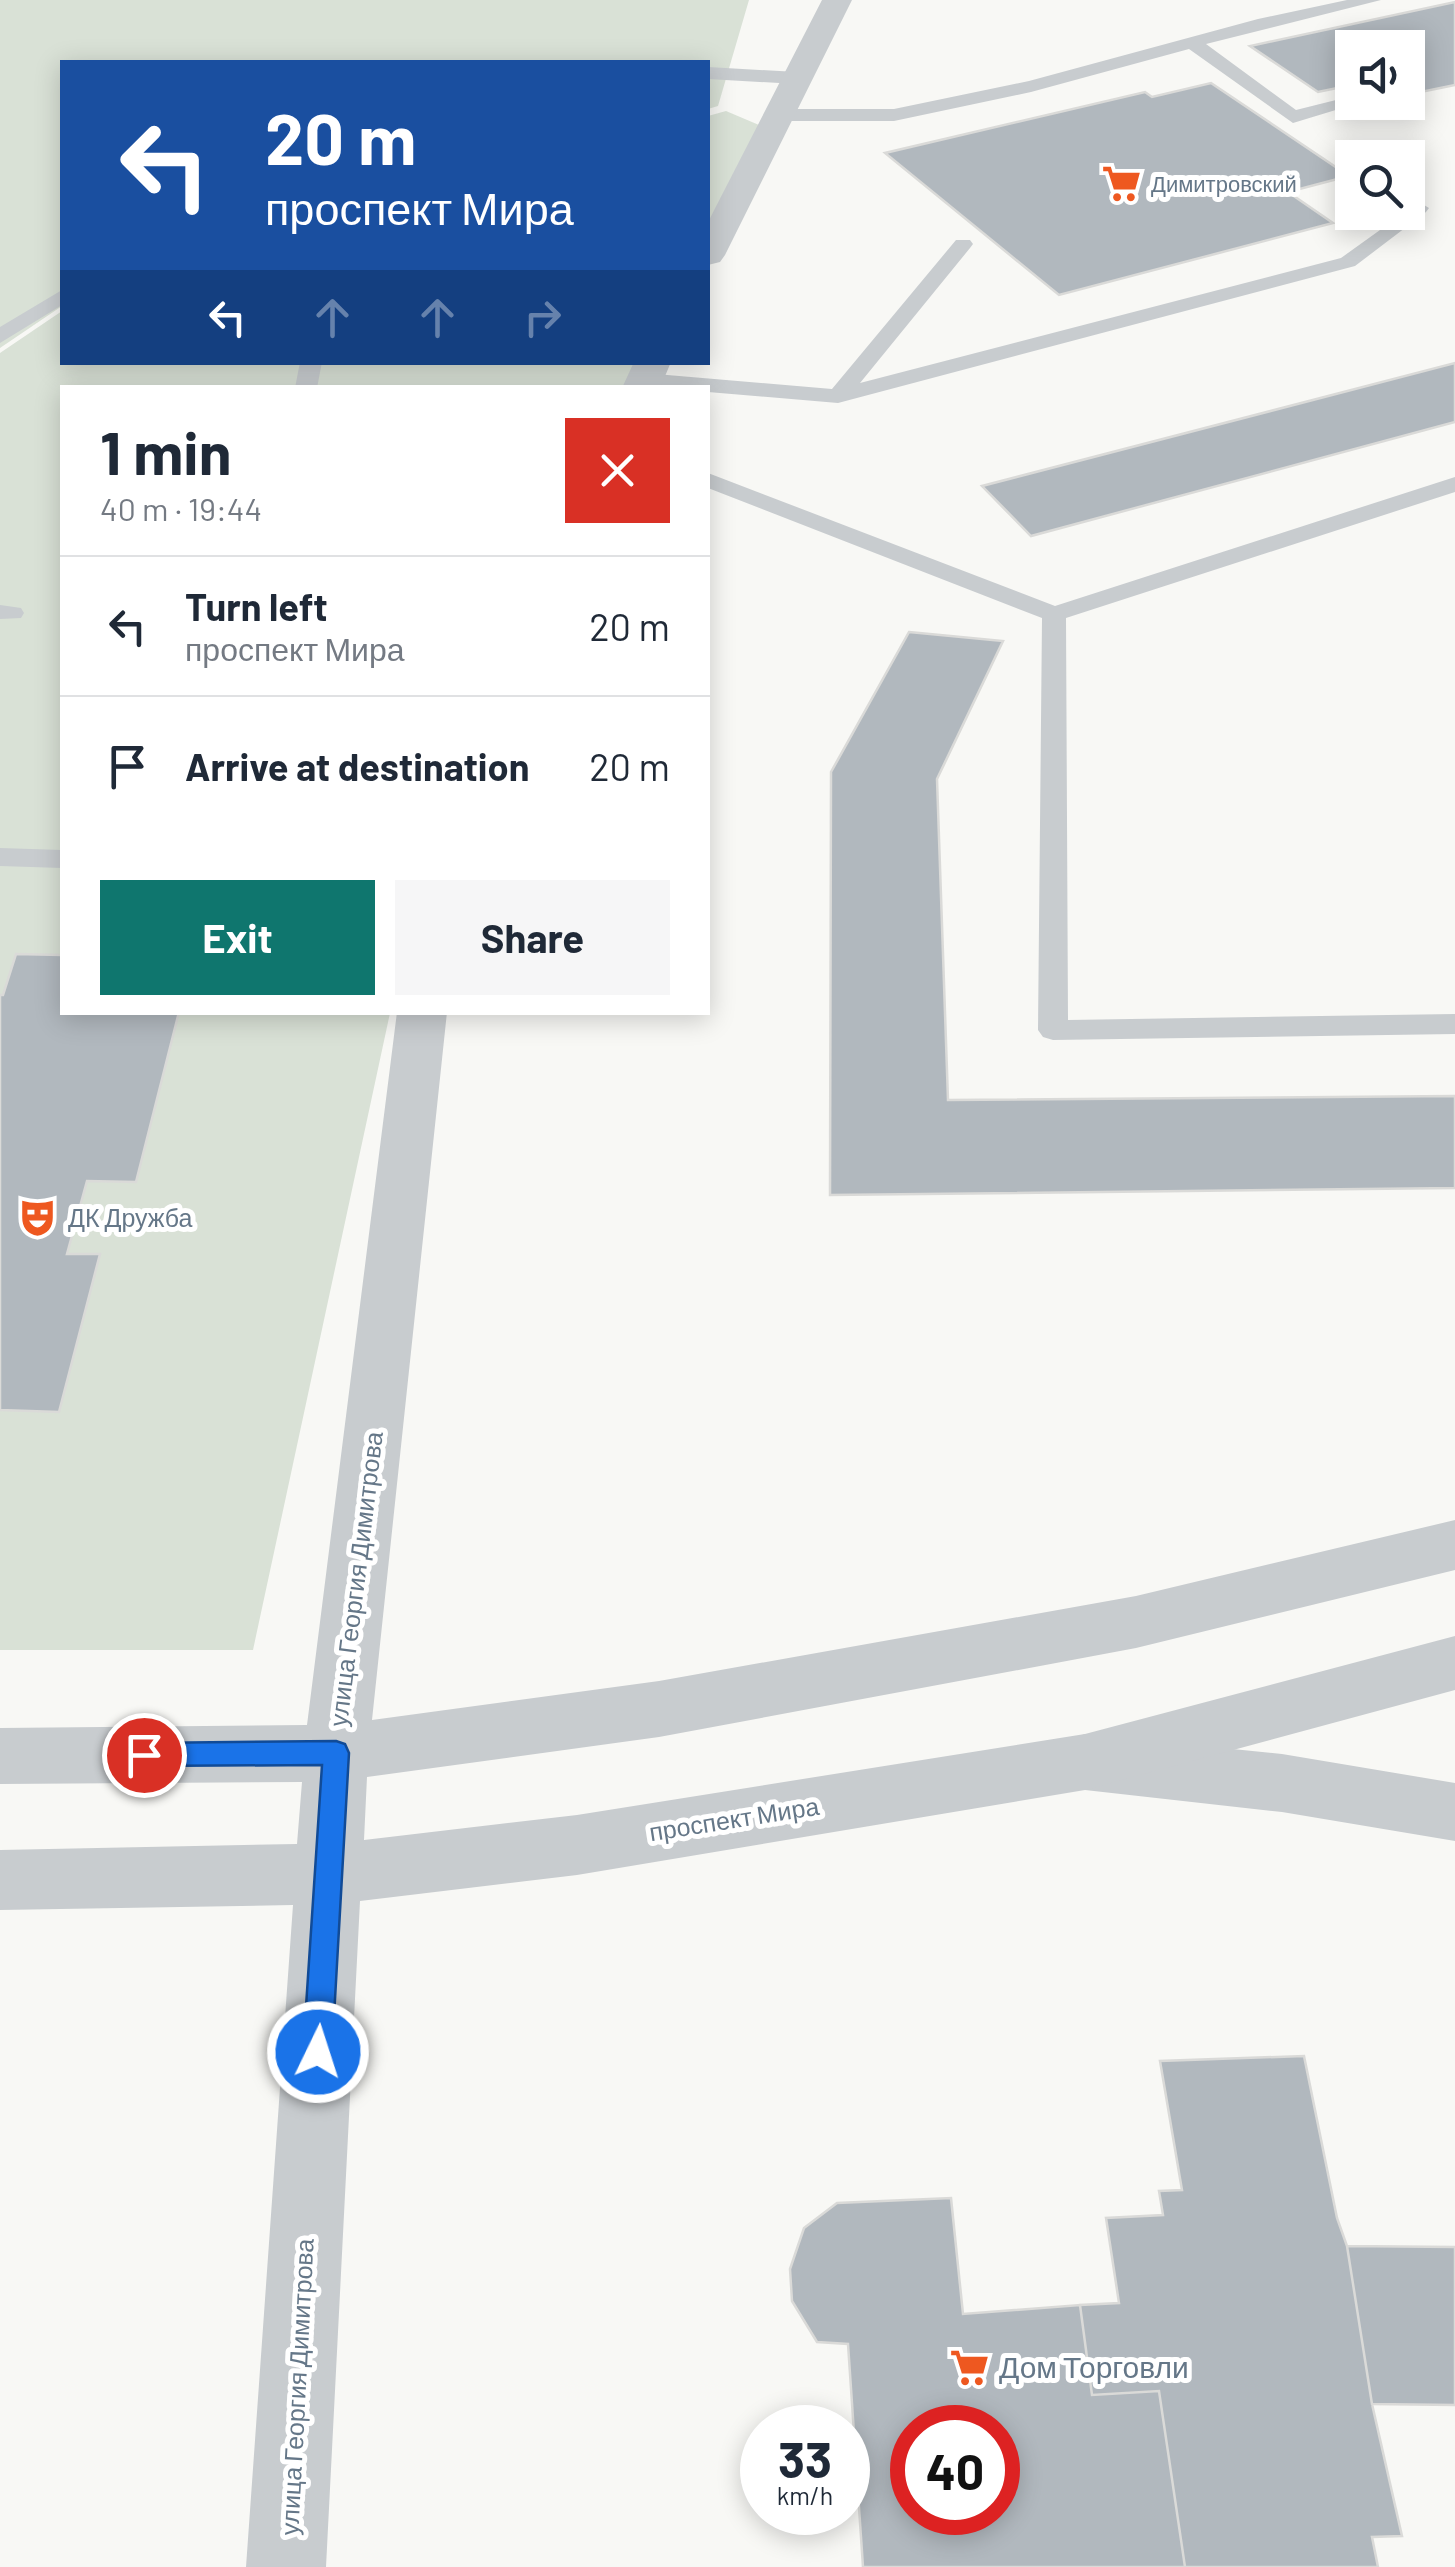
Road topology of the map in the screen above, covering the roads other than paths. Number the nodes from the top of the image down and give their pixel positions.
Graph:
1 (836, 0) edge
2 (1372, 0) edge
3 (1191, 42) junction
4 (710, 73) edge
5 (797, 78) junction
6 (1335, 107) edge
7 (778, 115) junction
8 (1390, 230) edge
9 (963, 244) dead end
10 (710, 252) edge
11 (60, 297) edge
12 (0, 337) edge
13 (646, 377) edge
14 (838, 396) junction
15 (710, 481) edge
16 (1455, 484) edge
17 (1054, 614) junction
18 (0, 857) edge
19 (60, 859) edge
20 (422, 1015) edge
21 (1455, 1024) edge
22 (1455, 1545) edge
23 (1455, 1663) edge
24 (336, 1753) junction
25 (0, 1756) edge
26 (1084, 1762) junction
27 (1455, 1812) edge
28 (329, 1874) junction
29 (0, 1880) edge
30 (286, 2567) edge

1 - 5 street
2 - 3 lane
3 - 6 lane
3 - 7 lane
4 - 5 lane
5 - 7 street
7 - 10 street
8 - 14 lane
9 - 14 lane
11 - 12 lane
13 - 14 lane
15 - 17 lane
16 - 17 lane
17 - 21 lane
18 - 19 lane
20 - 24 street, улица Георгия Димитрова
22 - 24 street
23 - 26 street, проспект Мира
24 - 25 street
24 - 28 street, улица Георгия Димитрова
26 - 27 street
26 - 28 street, проспект Мира
28 - 29 street, проспект Мира
28 - 30 street, улица Георгия Димитрова

